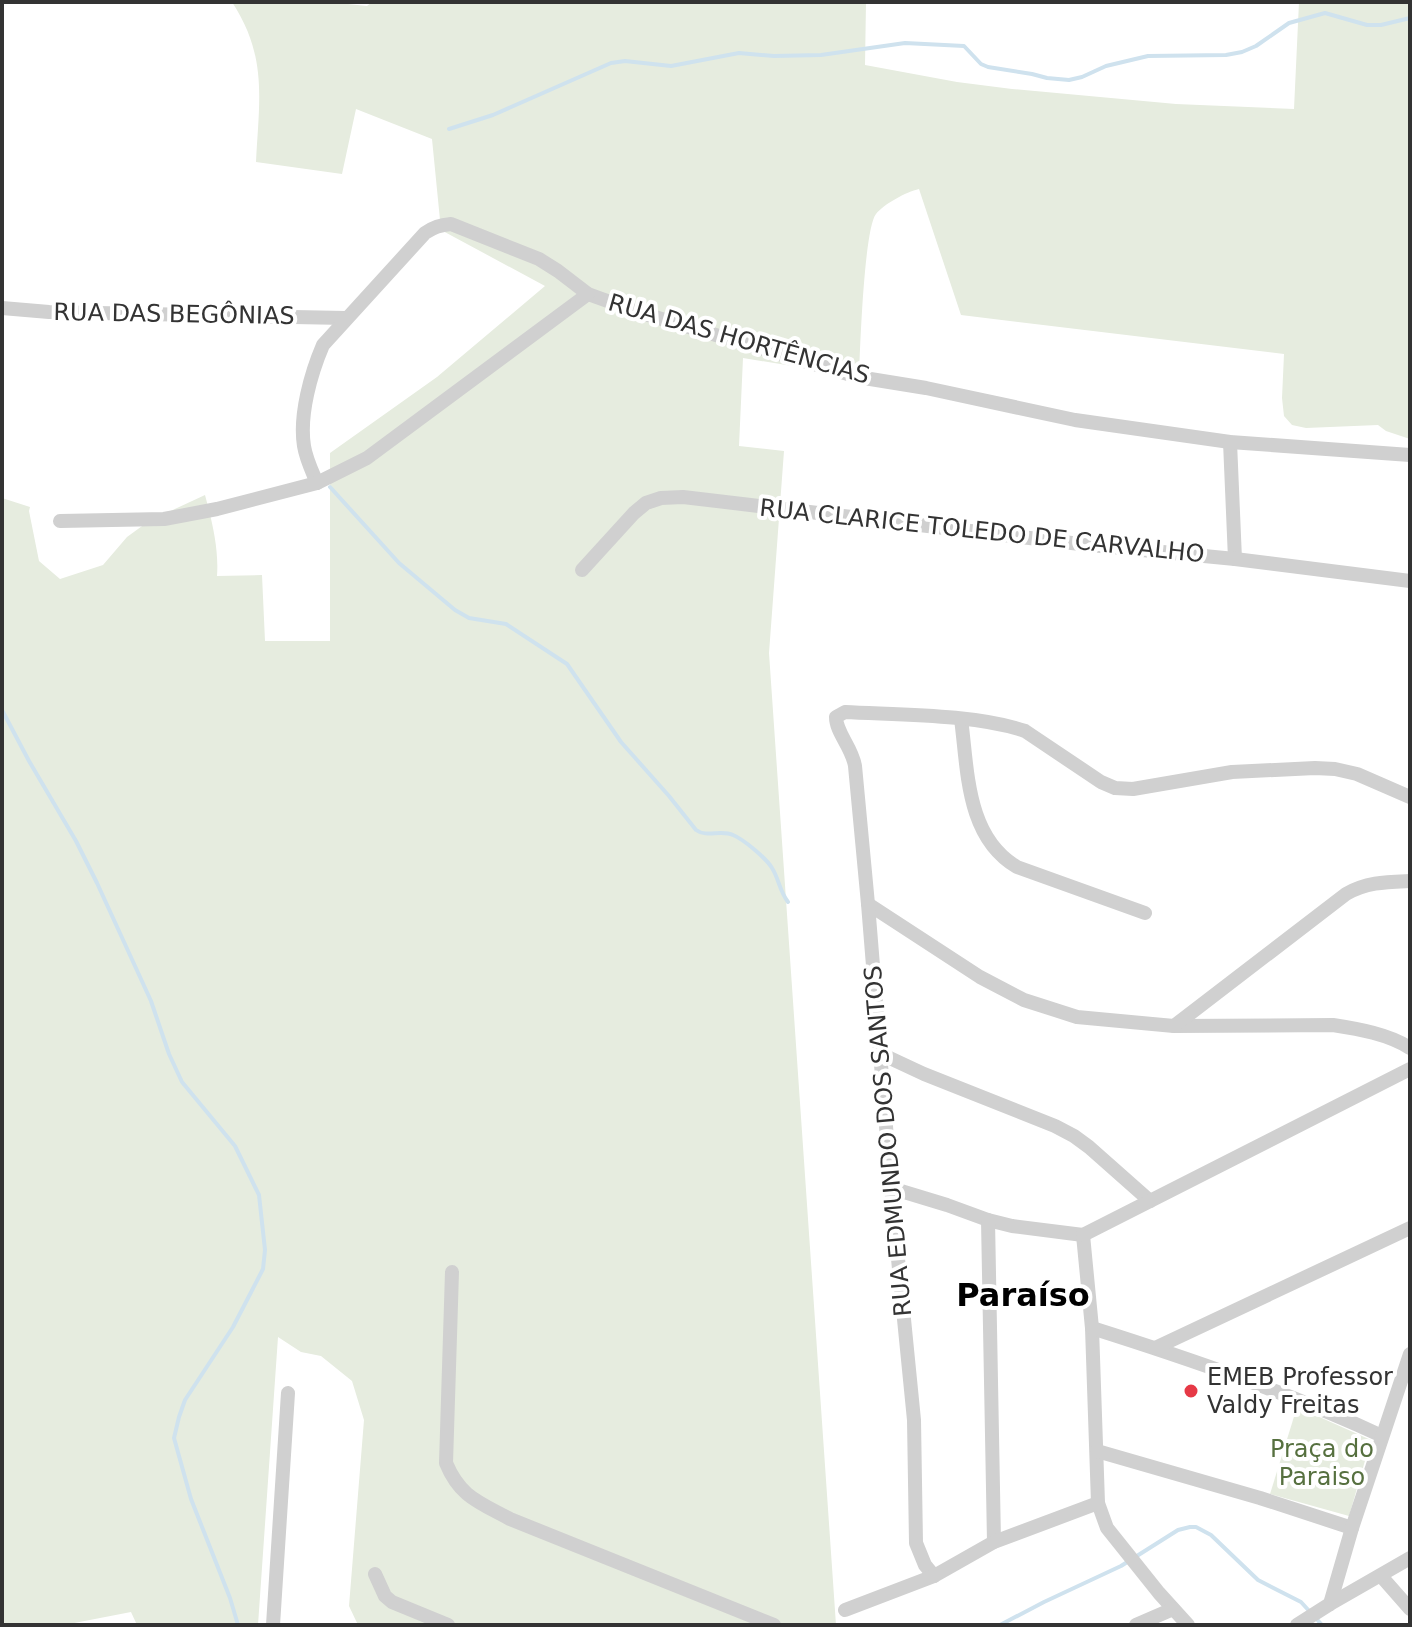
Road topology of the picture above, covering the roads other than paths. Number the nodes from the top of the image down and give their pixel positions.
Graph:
1 (588, 294) junction
2 (2, 308) edge
3 (346, 318) junction
4 (1230, 442) junction
5 (1410, 455) edge
6 (317, 483) junction
7 (60, 521) dead end
8 (1235, 559) junction
9 (582, 570) dead end
10 (1410, 581) edge
11 (961, 719) junction
12 (1410, 797) edge
13 (1410, 881) edge
14 (868, 904) junction
15 (1145, 913) dead end
16 (1174, 1026) junction
17 (1410, 1048) edge
18 (879, 1053) junction
19 (1410, 1069) edge
20 (891, 1188) junction
21 (1150, 1201) junction
22 (988, 1220) junction
23 (1410, 1228) edge
24 (1083, 1235) junction
25 (452, 1272) dead end
26 (1092, 1328) junction
27 (1155, 1348) junction
28 (1410, 1354) edge
29 (288, 1393) dead end
30 (1382, 1436) junction
31 (1097, 1451) junction
32 (1098, 1503) junction
33 (1352, 1528) junction
34 (994, 1542) junction
35 (1410, 1558) edge
36 (375, 1574) dead end
37 (934, 1576) junction
38 (1381, 1576) junction
39 (1173, 1609) junction
40 (1410, 1609) edge
41 (845, 1610) dead end
42 (1313, 1615) edge
43 (273, 1625) edge
44 (448, 1625) edge
45 (774, 1625) edge
46 (1136, 1625) edge
47 (1188, 1625) edge

1 - 3 street, RUA DAS HORTÊNCIAS
1 - 4 street, RUA DAS HORTÊNCIAS
1 - 6 street
2 - 3 street, RUA DAS BEGÔNIAS
3 - 6 street, RUA DAS HORTÊNCIAS
4 - 5 street, RUA DAS HORTÊNCIAS
4 - 8 street
6 - 7 street
8 - 9 street, RUA CLARICE TOLEDO DE CARVALHO
8 - 10 street, RUA CLARICE TOLEDO DE CARVALHO
11 - 12 street
11 - 14 street, RUA EDMUNDO DOS SANTOS
11 - 15 street
13 - 16 street
14 - 16 street
14 - 18 street, RUA EDMUNDO DOS SANTOS
16 - 17 street
18 - 20 street, RUA EDMUNDO DOS SANTOS
18 - 21 street
19 - 21 street
20 - 22 street
20 - 37 street, RUA EDMUNDO DOS SANTOS
21 - 24 street
22 - 24 street
22 - 34 street
23 - 27 street
24 - 26 street
25 - 45 street
26 - 27 street
26 - 31 street
27 - 30 street
28 - 30 street
29 - 43 street
30 - 33 street
31 - 32 street
31 - 33 street
32 - 34 street
32 - 39 street
33 - 42 street
34 - 37 street
35 - 38 street
36 - 44 street
37 - 41 street
38 - 40 street
38 - 42 street
39 - 46 street
39 - 47 street

